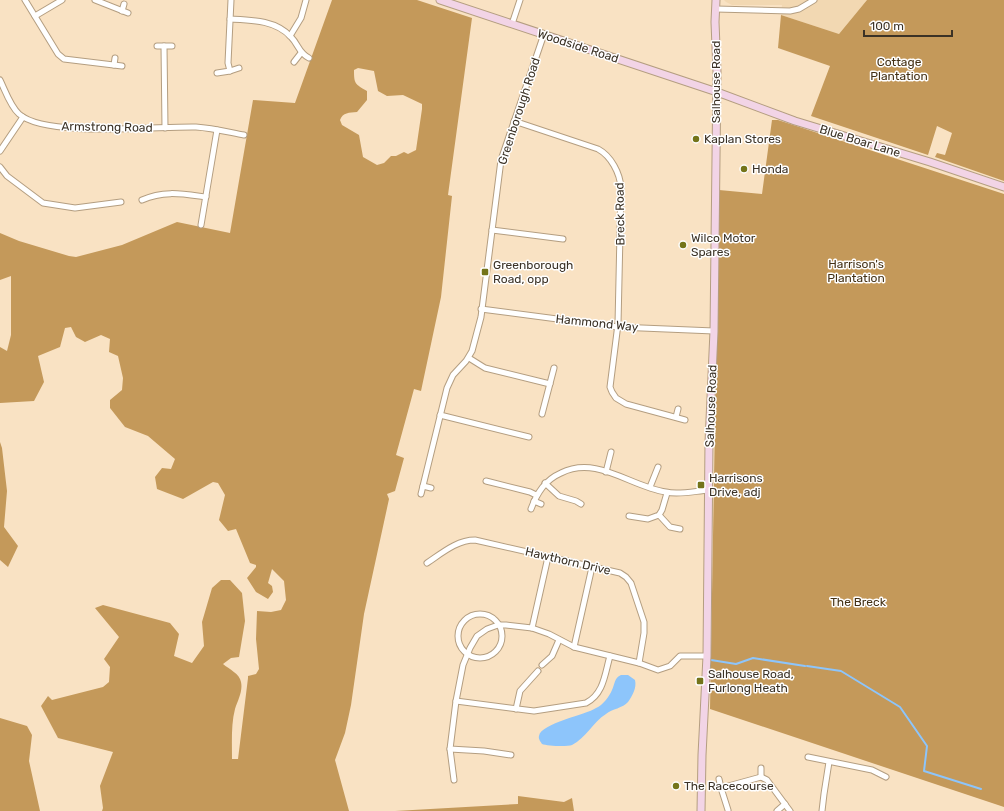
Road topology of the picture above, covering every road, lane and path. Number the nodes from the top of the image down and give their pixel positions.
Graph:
1 (25, 0) edge
2 (62, 0) edge
3 (96, 0) edge
4 (231, 0) edge
5 (306, 0) edge
6 (440, 0) edge
7 (520, 0) edge
8 (716, 0) edge
9 (814, 0) edge
10 (124, 4) dead end
11 (716, 9) junction
12 (122, 11) junction
13 (128, 14) dead end
14 (35, 16) junction
15 (230, 19) junction
16 (512, 24) junction
17 (544, 34) junction
18 (290, 36) junction
19 (157, 46) dead end
20 (164, 46) junction
21 (172, 46) dead end
22 (301, 53) junction
23 (115, 58) dead end
24 (309, 58) dead end
25 (294, 62) dead end
26 (114, 65) junction
27 (122, 66) dead end
28 (239, 68) dead end
29 (230, 71) junction
30 (217, 73) dead end
31 (0, 80) edge
32 (716, 92) junction
33 (23, 117) junction
34 (514, 121) junction
35 (165, 128) junction
36 (216, 130) junction
37 (244, 135) dead end
38 (0, 151) edge
39 (0, 167) edge
40 (1004, 186) edge
41 (206, 197) junction
42 (142, 200) dead end
43 (121, 202) dead end
44 (202, 225) dead end
45 (492, 230) junction
46 (562, 238) dead end
47 (481, 309) junction
48 (618, 327) junction
49 (714, 331) junction
50 (469, 358) junction
51 (554, 368) dead end
52 (550, 384) junction
53 (678, 409) dead end
54 (542, 414) dead end
55 (440, 415) junction
56 (676, 417) junction
57 (685, 420) dead end
58 (528, 437) dead end
59 (610, 452) dead end
60 (658, 467) dead end
61 (606, 472) junction
62 (486, 481) dead end
63 (545, 484) junction
64 (423, 486) junction
65 (650, 487) junction
66 (431, 488) dead end
67 (709, 490) junction
68 (666, 492) junction
69 (421, 494) dead end
70 (536, 495) junction
71 (534, 501) junction
72 (541, 504) dead end
73 (581, 504) dead end
74 (531, 509) dead end
75 (629, 516) dead end
76 (658, 516) junction
77 (680, 530) dead end
78 (548, 557) junction
79 (427, 563) dead end
80 (592, 567) junction
81 (498, 625) junction
82 (532, 628) junction
83 (559, 640) junction
84 (574, 647) junction
85 (467, 654) junction
86 (610, 656) junction
87 (707, 656) junction
88 (639, 663) junction
89 (542, 665) dead end
90 (538, 671) dead end
91 (456, 702) junction
92 (516, 709) junction
93 (450, 749) junction
94 (511, 756) dead end
95 (808, 757) dead end
96 (829, 762) junction
97 (762, 768) dead end
98 (761, 777) junction
99 (886, 777) dead end
100 (719, 779) dead end
101 (454, 780) dead end
102 (721, 788) junction
103 (785, 804) junction
104 (728, 810) edge
105 (701, 811) edge
106 (777, 811) edge
107 (790, 811) edge
108 (822, 811) edge

1 - 14 street
2 - 14 street
3 - 12 street
4 - 15 street
5 - 18 street
6 - 16 street, Woodside Road
7 - 16 street
8 - 11 street, Salhouse Road
9 - 11 street
10 - 12 street
11 - 32 street, Salhouse Road
12 - 13 street
14 - 26 street
15 - 18 street
15 - 29 street
16 - 17 street, Woodside Road
17 - 32 street, Woodside Road
17 - 34 street, Greenborough Road
18 - 22 street
19 - 20 street
20 - 21 street
20 - 35 street, Armstrong Road
22 - 24 street
22 - 25 street
23 - 26 street
26 - 27 street
28 - 29 street
29 - 30 street
31 - 33 street
32 - 40 street, Blue Boar Lane
32 - 49 street, Salhouse Road
33 - 35 street, Armstrong Road
33 - 38 street
34 - 45 street, Greenborough Road
34 - 48 street, Breck Road
35 - 36 street, Armstrong Road
36 - 37 street, Armstrong Road
36 - 41 street
39 - 43 street
41 - 42 street
41 - 44 street
45 - 46 street
45 - 47 street, Greenborough Road
47 - 48 street, Hammond Way
47 - 50 street, Greenborough Road
48 - 49 street, Hammond Way
48 - 56 street, Breck Road
49 - 67 street, Salhouse Road
50 - 52 street
50 - 55 street, Greenborough Road
51 - 52 street
52 - 54 street
53 - 56 street
55 - 58 street
55 - 64 street, Greenborough Road
56 - 57 street
59 - 61 street
60 - 65 street
61 - 63 street
61 - 65 street
62 - 70 street
63 - 70 street
63 - 73 street
64 - 66 street
64 - 69 street, Greenborough Road
65 - 68 street
67 - 68 street
67 - 87 street, Salhouse Road
68 - 76 street
70 - 71 street
71 - 72 street
71 - 74 street
75 - 76 street
76 - 77 street
78 - 79 street, Hawthorn Drive
78 - 80 street, Hawthorn Drive
78 - 82 street
80 - 84 street
80 - 88 street, Hawthorn Drive
81 - 82 street
81 - 85 street
81 - 85 street
81 - 85 street
82 - 83 street
83 - 84 street
83 - 89 street
84 - 86 street
85 - 91 street
86 - 88 street
86 - 92 street
87 - 88 street
87 - 105 street, Salhouse Road
90 - 92 street
91 - 92 street
91 - 93 street
93 - 94 street
93 - 101 street
95 - 96 street
96 - 99 street
96 - 108 street
97 - 98 street
98 - 102 street
98 - 103 street
100 - 102 street
102 - 104 street
103 - 106 street
103 - 107 street

